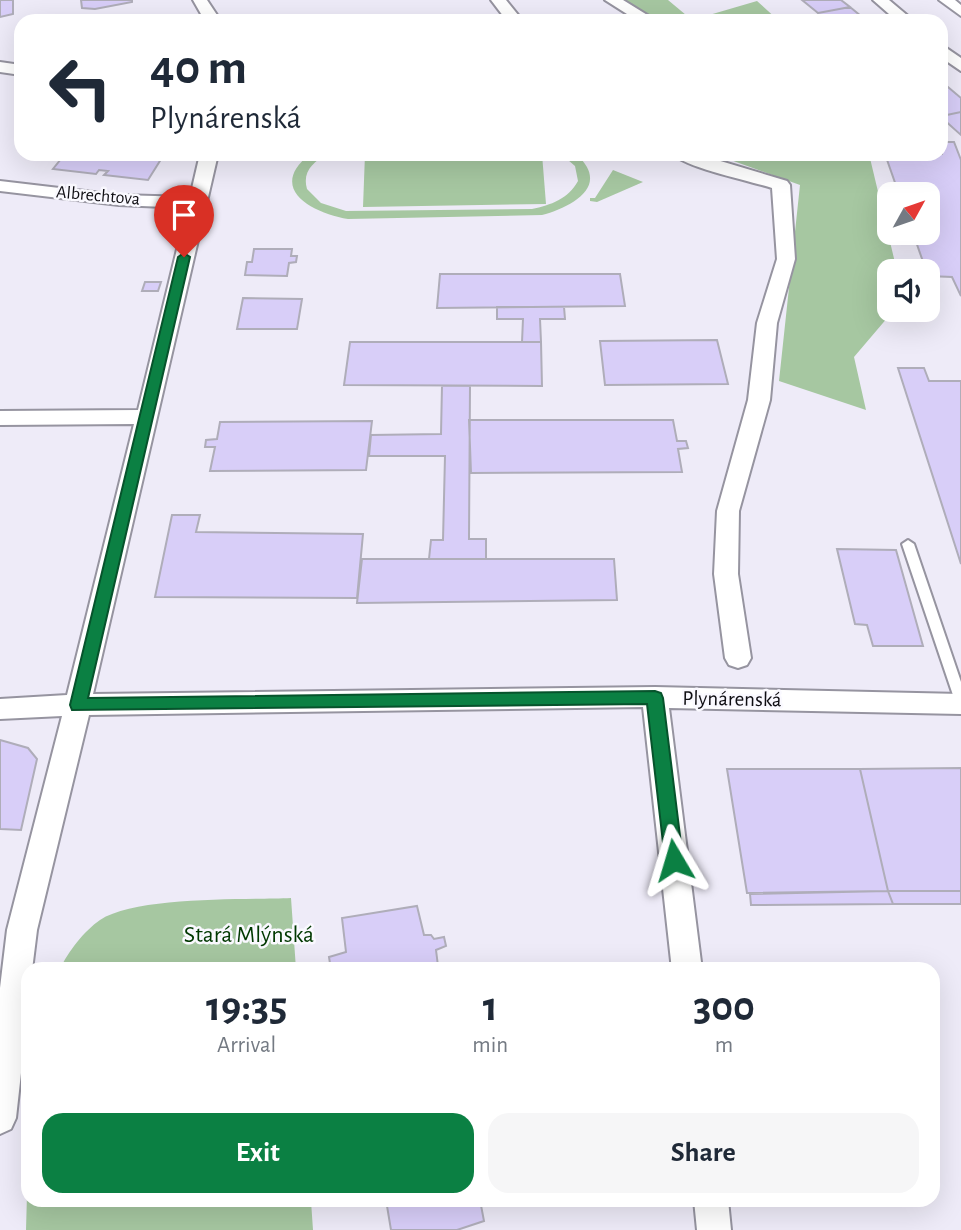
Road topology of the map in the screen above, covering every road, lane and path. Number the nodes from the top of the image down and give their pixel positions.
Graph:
1 (498, 0) edge
2 (612, 0) edge
3 (880, 0) edge
4 (946, 0) edge
5 (961, 12) edge
6 (509, 14) edge
7 (637, 14) edge
8 (897, 14) edge
9 (207, 161) edge
10 (698, 161) edge
11 (0, 186) edge
12 (197, 203) junction
13 (146, 417) junction
14 (0, 418) edge
15 (908, 544) dead end
16 (738, 658) dead end
17 (655, 698) junction
18 (961, 703) edge
19 (78, 705) junction
20 (0, 709) edge
21 (11, 932) edge
22 (686, 962) edge
23 (0, 1118) edge
24 (712, 1207) edge
25 (714, 1230) edge

1 - 6 street
2 - 7 street
3 - 8 street
4 - 5 street
9 - 12 street
10 - 16 street
11 - 12 street, Albrechtova
12 - 13 street
13 - 14 street
13 - 19 street
15 - 18 lane
17 - 18 street, Plynárenská
17 - 19 street, Plynárenská
17 - 22 street
19 - 20 street, Plynárenská
19 - 21 street
21 - 23 street
24 - 25 street

